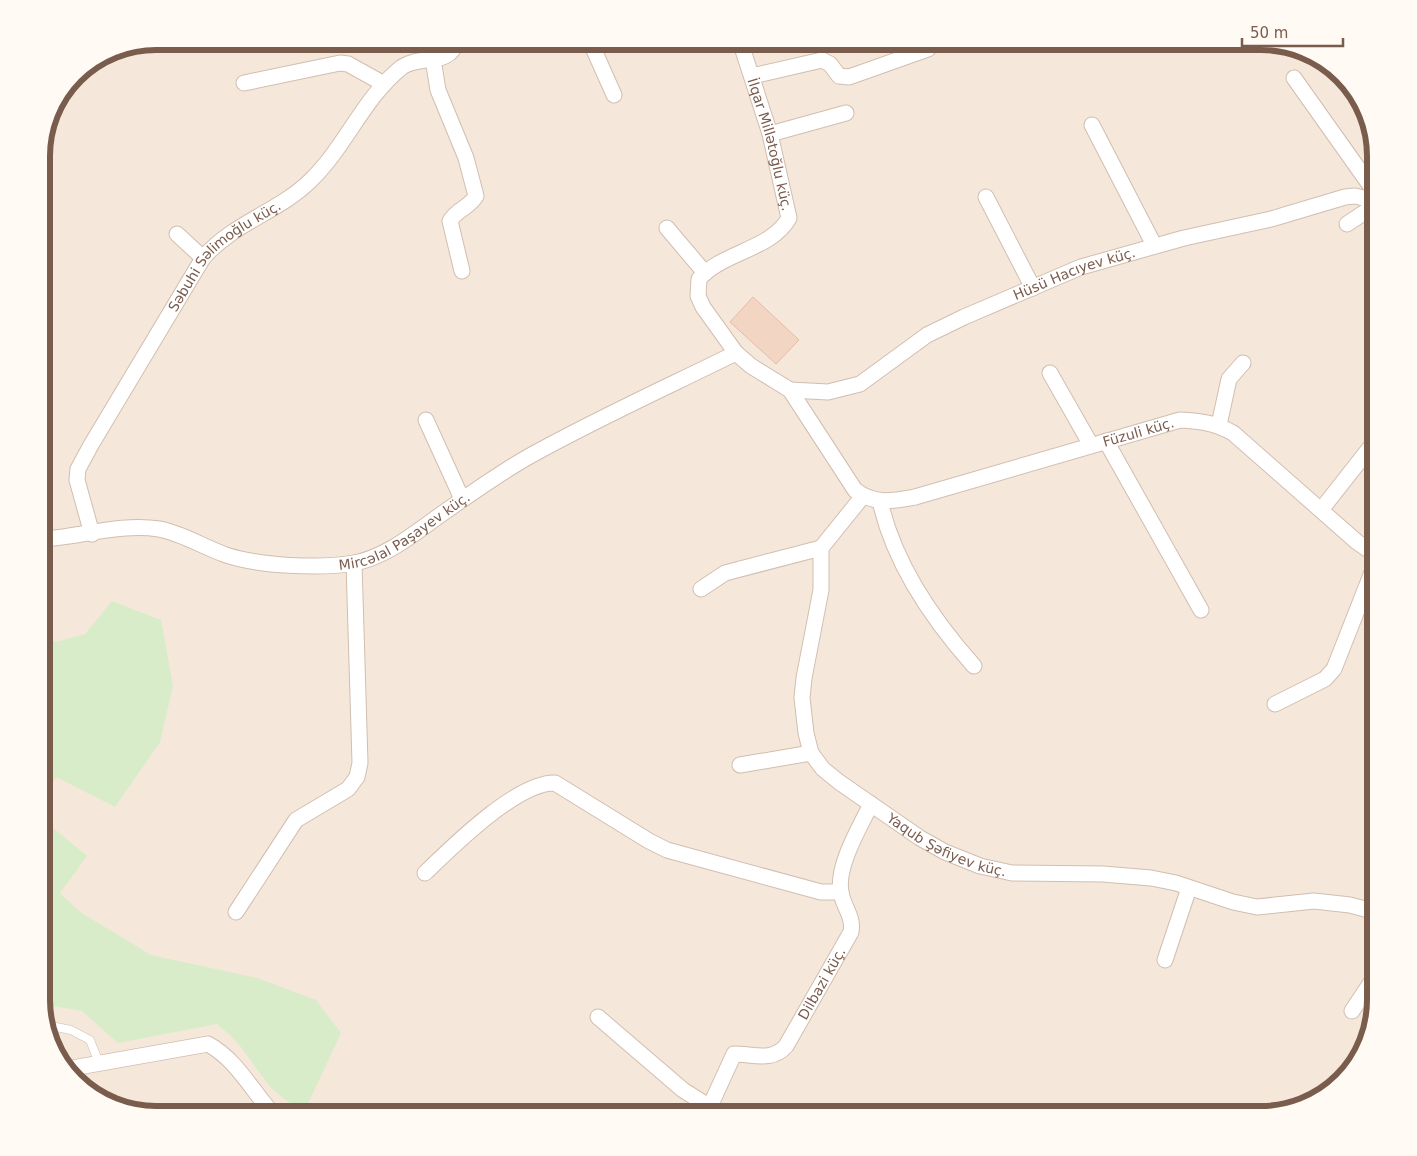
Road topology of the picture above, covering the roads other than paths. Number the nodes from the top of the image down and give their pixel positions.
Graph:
1 (452, 50) edge
2 (594, 50) edge
3 (743, 50) edge
4 (925, 50) edge
5 (433, 59) junction
6 (752, 76) junction
7 (1294, 78) dead end
8 (244, 83) dead end
9 (384, 84) junction
10 (614, 95) dead end
11 (846, 114) dead end
12 (1092, 125) dead end
13 (770, 134) junction
14 (1367, 179) edge
15 (986, 196) dead end
16 (1367, 199) edge
17 (1367, 211) edge
18 (1347, 224) dead end
19 (667, 228) dead end
20 (177, 234) dead end
21 (1154, 245) junction
22 (203, 258) junction
23 (462, 271) dead end
24 (705, 273) junction
25 (1033, 288) junction
26 (736, 353) junction
27 (1243, 362) dead end
28 (1050, 373) dead end
29 (790, 390) junction
30 (426, 420) dead end
31 (1219, 425) junction
32 (1099, 443) junction
33 (1367, 451) edge
34 (863, 496) junction
35 (462, 499) junction
36 (880, 501) junction
37 (1321, 510) junction
38 (92, 534) junction
39 (50, 538) edge
40 (821, 548) junction
41 (1367, 548) edge
42 (354, 563) junction
43 (1367, 585) edge
44 (700, 589) dead end
45 (1201, 610) dead end
46 (974, 666) dead end
47 (1275, 704) dead end
48 (811, 752) junction
49 (740, 766) dead end
50 (871, 804) junction
51 (425, 873) dead end
52 (1189, 888) junction
53 (841, 892) junction
54 (1367, 910) edge
55 (236, 912) dead end
56 (1164, 960) dead end
57 (1367, 988) edge
58 (1352, 1011) dead end
59 (598, 1017) dead end
60 (54, 1027) edge
61 (99, 1063) junction
62 (74, 1068) edge
63 (267, 1106) edge
64 (702, 1106) edge
65 (710, 1106) edge

1 - 5 street, Səbuhi Səlimoğlu küç.
2 - 10 street
3 - 6 street, İlqar Millətoğlu küç.
4 - 6 street
5 - 9 street, Səbuhi Səlimoğlu küç.
5 - 23 street
6 - 13 street, İlqar Millətoğlu küç.
7 - 14 street
8 - 9 street
9 - 22 street, Səbuhi Səlimoğlu küç.
11 - 13 street
12 - 21 street
13 - 24 street, İlqar Millətoğlu küç.
15 - 25 street
16 - 21 street, Hüsü Hacıyev küç.
17 - 18 street
19 - 24 street
20 - 22 street
21 - 25 street, Hüsü Hacıyev küç.
22 - 38 street, Səbuhi Səlimoğlu küç.
24 - 26 street
25 - 29 street, Hüsü Hacıyev küç.
26 - 29 street
26 - 35 street, Mircəlal Paşayev küç.
27 - 31 street
28 - 32 street
29 - 34 street
30 - 35 street
31 - 32 street, Füzuli küç.
31 - 37 street, Füzuli küç.
32 - 36 street, Füzuli küç.
32 - 45 street
33 - 37 street
34 - 36 street, Füzuli küç.
34 - 40 street
35 - 42 street, Mircəlal Paşayev küç.
36 - 46 street
37 - 41 street, Füzuli küç.
38 - 39 street, Mircəlal Paşayev küç.
38 - 42 street, Mircəlal Paşayev küç.
40 - 44 street
40 - 48 street, Yaqub Şəfiyev küç.
42 - 55 street
43 - 47 street
48 - 49 street
48 - 50 street, Yaqub Şəfiyev küç.
50 - 52 street, Yaqub Şəfiyev küç.
50 - 53 street, Dilbazi küç.
51 - 53 street
52 - 54 street, Yaqub Şəfiyev küç.
52 - 56 street
53 - 65 street, Dilbazi küç.
57 - 58 street
59 - 64 street
60 - 61 lane
61 - 62 street
61 - 63 street

